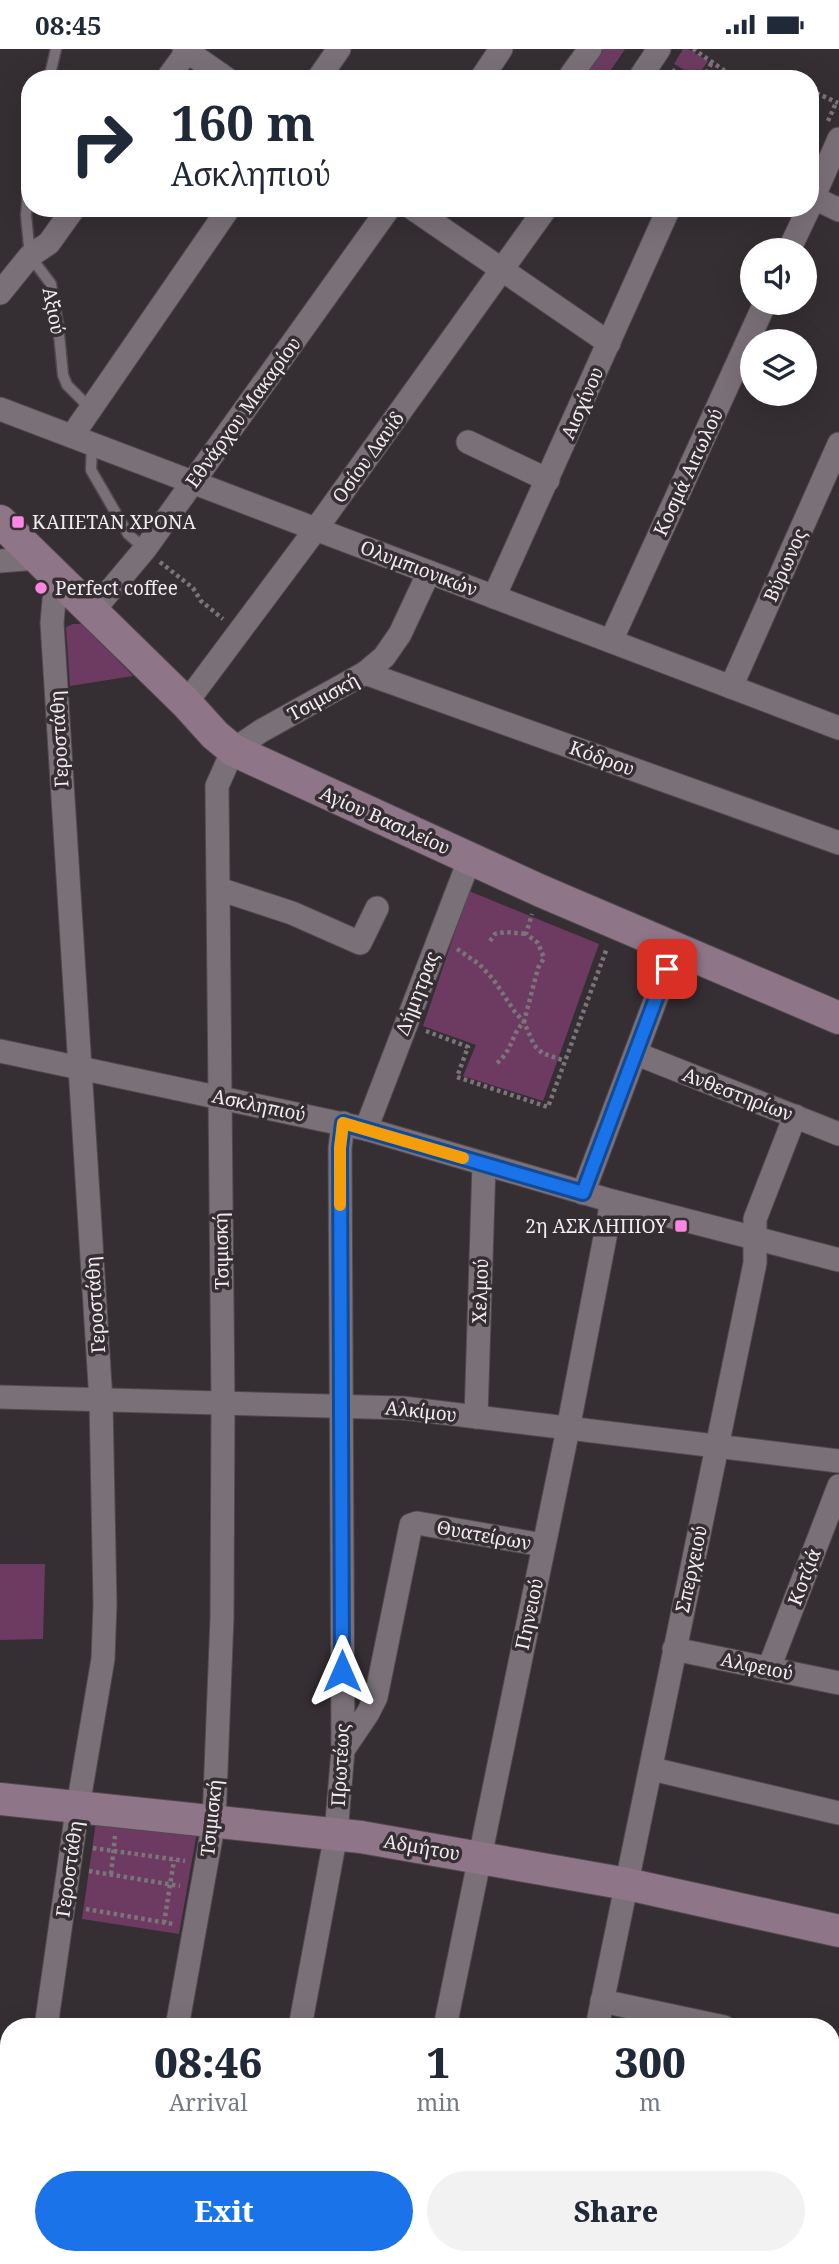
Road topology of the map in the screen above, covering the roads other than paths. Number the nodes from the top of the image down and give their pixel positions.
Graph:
1 (56, 49) edge
2 (339, 49) edge
3 (501, 49) edge
4 (590, 49) edge
5 (659, 49) edge
6 (187, 50) edge
7 (51, 70) edge
8 (173, 70) edge
9 (215, 70) edge
10 (324, 70) edge
11 (487, 70) edge
12 (575, 70) edge
13 (645, 70) edge
14 (839, 139) edge
15 (819, 184) edge
16 (819, 204) edge
17 (839, 210) edge
18 (26, 217) edge
19 (68, 217) edge
20 (223, 217) edge
21 (383, 217) edge
22 (425, 217) edge
23 (540, 217) edge
24 (665, 217) edge
25 (804, 217) edge
26 (794, 238) edge
27 (30, 255) junction
28 (500, 271) junction
29 (0, 293) edge
30 (760, 315) edge
31 (609, 343) junction
32 (0, 409) edge
33 (91, 409) junction
34 (82, 440) junction
35 (468, 442) dead end
36 (839, 444) edge
37 (548, 480) junction
38 (193, 482) junction
39 (0, 521) edge
40 (316, 529) junction
41 (145, 549) junction
42 (38, 558) junction
43 (0, 561) edge
44 (429, 572) junction
45 (61, 581) junction
46 (494, 597) junction
47 (92, 612) junction
48 (611, 641) junction
49 (365, 673) junction
50 (731, 687) junction
51 (186, 703) junction
52 (839, 728) edge
53 (233, 750) junction
54 (839, 843) edge
55 (470, 858) junction
56 (219, 889) junction
57 (377, 908) dead end
58 (675, 948) junction
59 (838, 1014) edge
60 (0, 1051) edge
61 (636, 1054) junction
62 (79, 1067) junction
63 (219, 1096) junction
64 (795, 1116) junction
65 (343, 1123) junction
66 (366, 1129) junction
67 (839, 1134) edge
68 (484, 1164) junction
69 (583, 1193) junction
70 (612, 1201) junction
71 (754, 1237) junction
72 (839, 1260) edge
73 (0, 1397) edge
74 (101, 1401) junction
75 (223, 1404) junction
76 (340, 1405) junction
77 (476, 1417) junction
78 (568, 1429) junction
79 (717, 1447) junction
80 (839, 1461) edge
81 (839, 1486) edge
82 (543, 1545) junction
83 (674, 1649) junction
84 (769, 1668) junction
85 (839, 1683) edge
86 (343, 1750) junction
87 (652, 1769) junction
88 (0, 1799) edge
89 (78, 1807) junction
90 (839, 1813) edge
91 (214, 1821) junction
92 (336, 1834) junction
93 (478, 1857) junction
94 (627, 1884) junction
95 (839, 1931) edge
96 (602, 2001) junction
97 (47, 2018) edge
98 (179, 2018) edge
99 (302, 2018) edge
100 (446, 2018) edge
101 (599, 2018) edge
102 (682, 2018) edge

1 - 7 lane
2 - 10 street
3 - 11 street
4 - 12 street
5 - 13 street
6 - 8 street
6 - 9 street
14 - 15 street
16 - 17 street
18 - 27 lane
19 - 27 street
20 - 33 street
21 - 38 street, Εθνάρχου Μακαρίου
22 - 28 street
23 - 28 street, Οσίου Δαυίδ
24 - 31 street, Αισχίνου
25 - 26 street
27 - 29 street
27 - 33 lane, Αξιού
28 - 31 street
28 - 40 street, Οσίου Δαυίδ
30 - 48 street, Κοσμά Αιτωλού
31 - 37 street, Αισχίνου
32 - 34 street, Ολυμπιονικών
33 - 34 street
34 - 38 street, Ολυμπιονικών
34 - 41 lane
35 - 37 street
36 - 50 street, Βύρωνος
37 - 46 street, Αισχίνου
38 - 40 street, Ολυμπιονικών
38 - 41 street, Εθνάρχου Μακαρίου
39 - 42 street, Αγίου Βασιλείου
40 - 44 street, Ολυμπιονικών
40 - 51 street, Οσίου Δαυίδ
41 - 47 street, Εθνάρχου Μακαρίου
42 - 43 street
42 - 45 street, Αγίου Βασιλείου
44 - 46 street, Ολυμπιονικών
44 - 49 street, Τσιμισκή
45 - 47 street, Αγίου Βασιλείου
45 - 62 street, Γεροστάθη
46 - 48 street, Ολυμπιονικών
47 - 51 street, Αγίου Βασιλείου
48 - 50 street, Ολυμπιονικών
49 - 53 street, Τσιμισκή
49 - 54 street, Κόδρου
50 - 52 street, Ολυμπιονικών
51 - 53 street, Αγίου Βασιλείου
53 - 55 street, Αγίου Βασιλείου
53 - 56 street, Τσιμισκή
55 - 58 street, Αγίου Βασιλείου
55 - 66 street, Δήμητρας
56 - 57 street
56 - 63 street, Τσιμισκή
58 - 59 street, Αγίου Βασιλείου
58 - 61 street
60 - 62 street, Ασκληπιού
61 - 64 street, Ανθεστηρίων
61 - 69 street
62 - 63 street, Ασκληπιού
62 - 74 street, Γεροστάθη
63 - 65 street, Ασκληπιού
63 - 75 street, Τσιμισκή
64 - 67 street, Ανθεστηρίων
64 - 71 street, Σπερχειού
65 - 66 street, Ασκληπιού
65 - 76 street, Πρωτέως
66 - 68 street, Ασκληπιού
68 - 69 street, Ασκληπιού
68 - 77 street, Χελμού
69 - 70 street, Ασκληπιού
70 - 71 street, Ασκληπιού
70 - 78 street, Πηνειού
71 - 72 street, Ασκληπιού
71 - 79 street, Σπερχειού
73 - 74 street, Αλκίμου
74 - 75 street, Αλκίμου
74 - 89 street, Γεροστάθη
75 - 76 street, Αλκίμου
75 - 91 street, Τσιμισκή
76 - 77 street, Αλκίμου
76 - 86 street, Πρωτέως
77 - 78 street, Αλκίμου
78 - 79 street, Αλκίμου
78 - 82 street, Πηνειού
79 - 80 street, Αλκίμου
79 - 83 street, Σπερχειού
81 - 84 street, Κοτζιά
82 - 86 street, Θυατείρων
82 - 93 street, Πηνειού
83 - 84 street, Αλφειού
83 - 87 street, Σπερχειού
84 - 85 street, Αλφειού
86 - 92 street, Πρωτέως
87 - 90 street
87 - 94 street, Σπερχειού
88 - 89 street, Αδμήτου
89 - 91 street, Αδμήτου
89 - 97 street, Γεροστάθη
91 - 92 street, Αδμήτου
91 - 98 street, Τσιμισκή
92 - 93 street, Αδμήτου
92 - 99 street, Πρωτέως
93 - 94 street, Αδμήτου
93 - 100 street, Πηνειού
94 - 95 street, Αδμήτου
94 - 96 street, Σπερχειού
96 - 101 street, Σπερχειού
96 - 102 street

